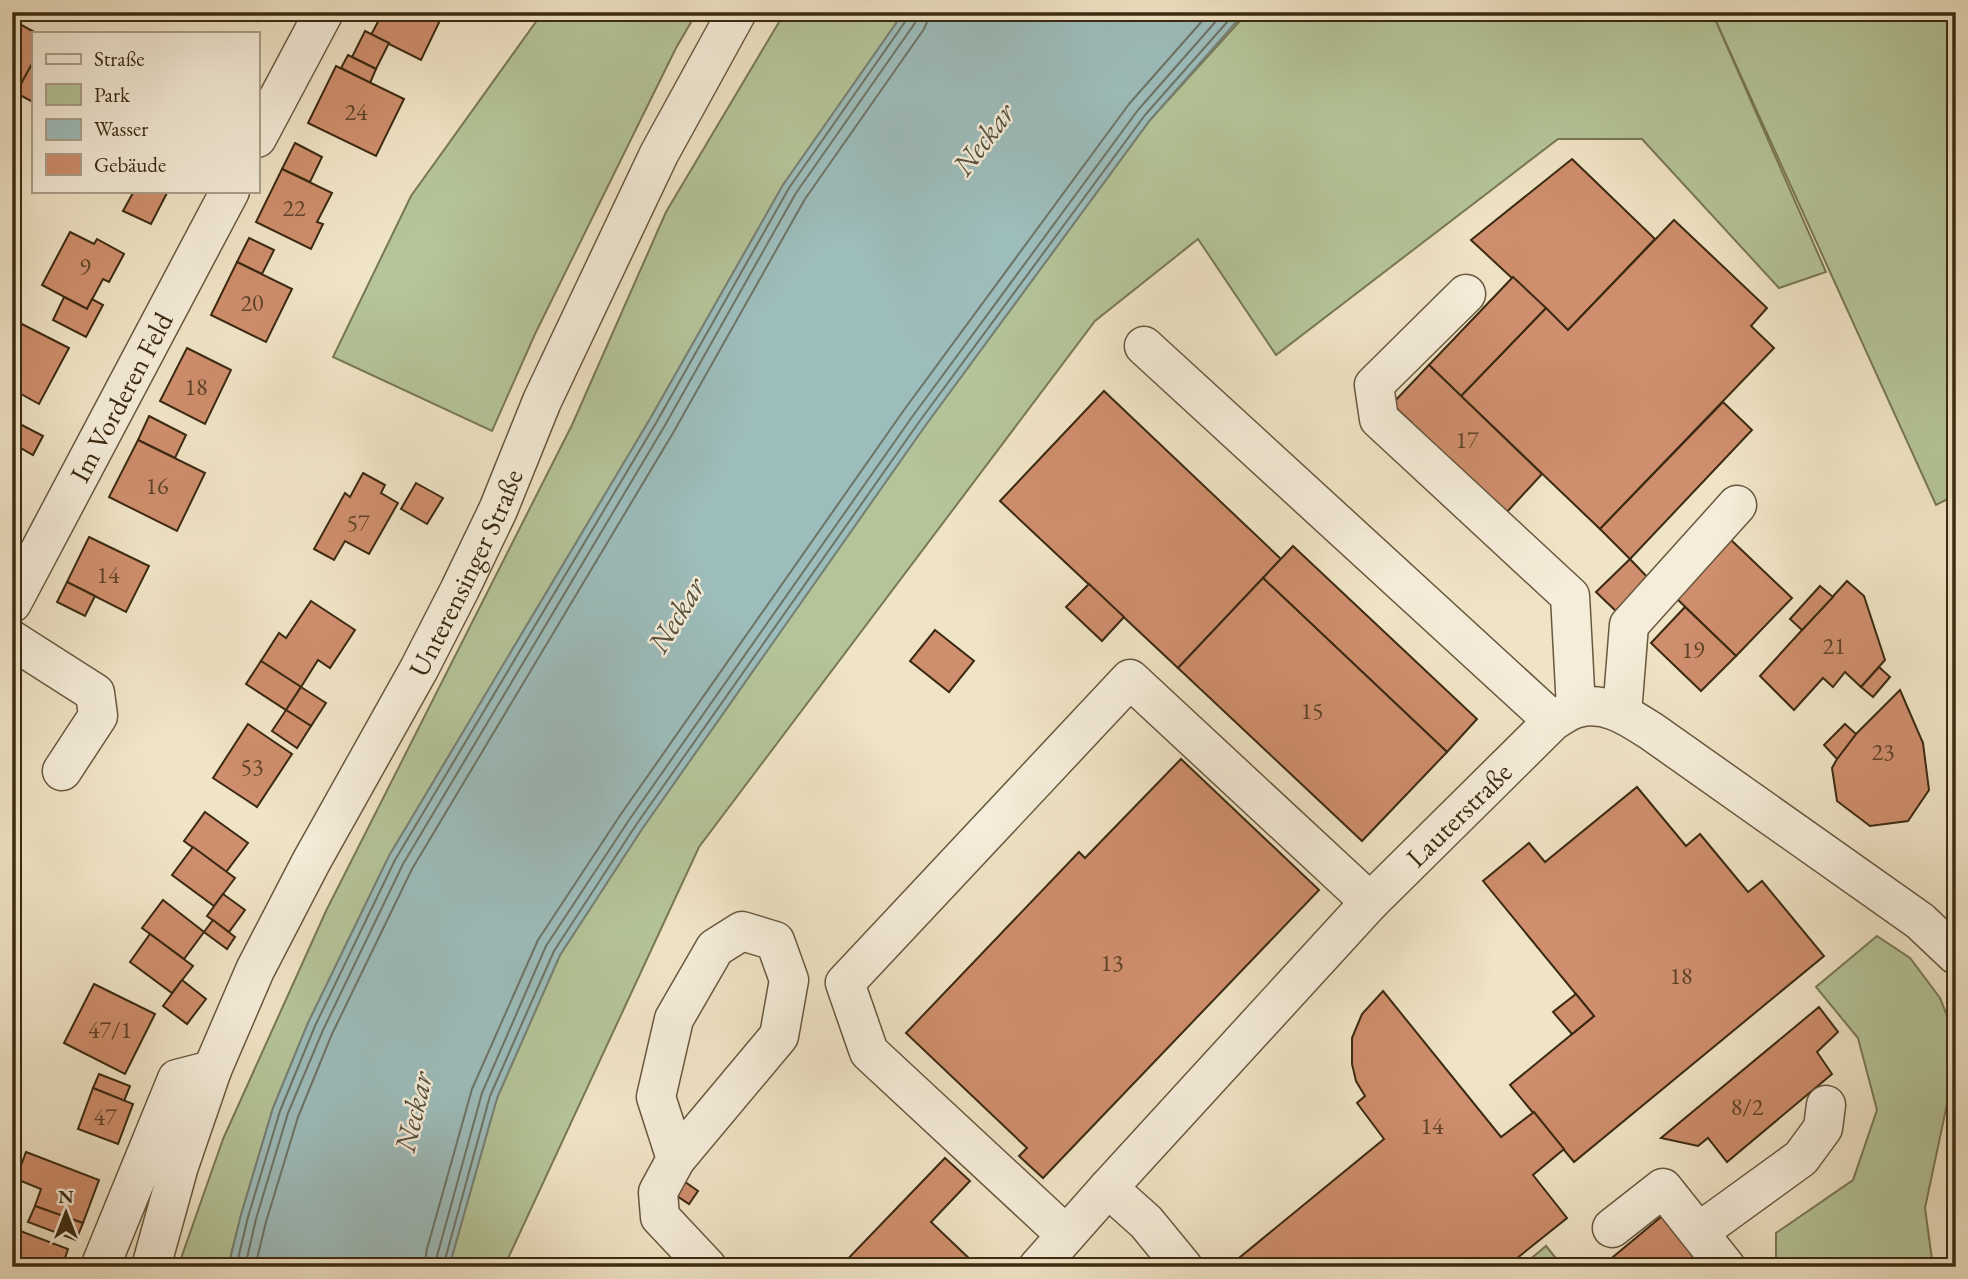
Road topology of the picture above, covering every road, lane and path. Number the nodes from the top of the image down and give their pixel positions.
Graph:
1 (324, 12) edge
2 (737, 12) edge
3 (259, 134) edge
4 (229, 192) edge
5 (1466, 294) dead end
6 (1144, 345) dead end
7 (1737, 505) dead end
8 (12, 603) edge
9 (12, 640) edge
10 (1622, 713) junction
11 (1564, 715) junction
12 (62, 772) dead end
13 (1370, 901) junction
14 (1956, 955) edge
15 (212, 1070) junction
16 (1826, 1105) dead end
17 (676, 1159) junction
18 (1108, 1188) junction
19 (1612, 1228) dead end
20 (1699, 1232) junction
21 (1066, 1234) junction
22 (100, 1267) edge
23 (151, 1267) edge
24 (707, 1267) edge
25 (1038, 1267) edge
26 (1183, 1267) edge
27 (1726, 1267) edge

1 - 3 street
2 - 15 street, Unterensinger Straße
4 - 8 street, Im Vorderen Feld
5 - 11 street
6 - 11 street
7 - 10 street
9 - 12 street
10 - 11 street
10 - 14 street
11 - 13 street, Lauterstraße
13 - 18 street, Lauterstraße
13 - 21 street
15 - 22 street
15 - 23 street, Unterensinger Straße
16 - 20 street
17 - 17 street
17 - 24 street
18 - 21 street, Lauterstraße
18 - 26 street
19 - 20 street
20 - 27 street
21 - 25 street, Lauterstraße

